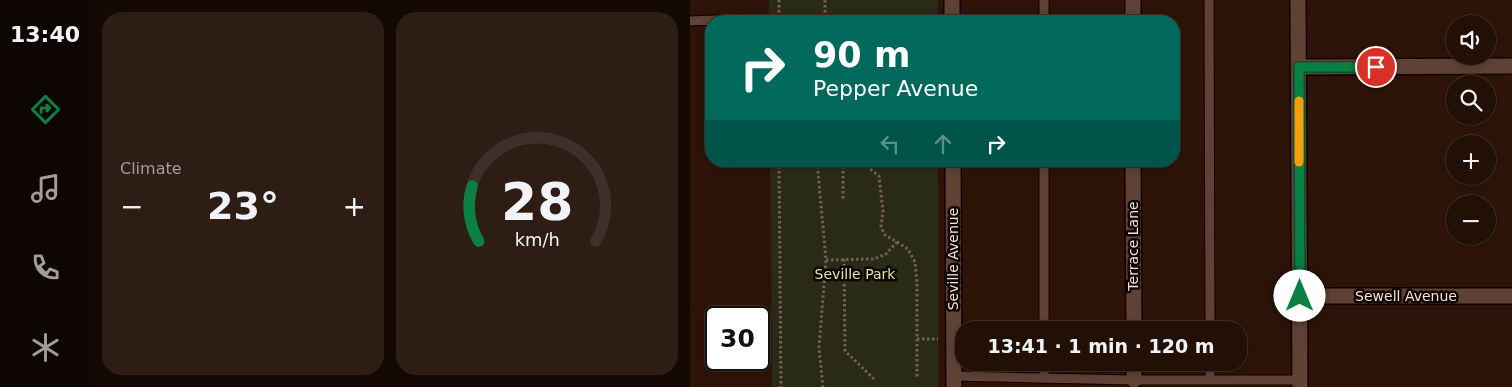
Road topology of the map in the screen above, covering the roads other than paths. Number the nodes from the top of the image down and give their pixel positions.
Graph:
1 (952, 0) edge
2 (1044, 0) edge
3 (1133, 0) edge
4 (1209, 0) edge
5 (1298, 0) edge
6 (952, 15) edge
7 (1044, 15) edge
8 (1133, 15) edge
9 (705, 20) edge
10 (690, 21) edge
11 (1512, 66) edge
12 (1299, 67) junction
13 (953, 167) edge
14 (1044, 167) edge
15 (1133, 167) edge
16 (1300, 296) junction
17 (1512, 296) edge
18 (1044, 321) edge
19 (1134, 321) edge
20 (1210, 321) edge
21 (1044, 371) edge
22 (1134, 371) edge
23 (1210, 371) edge
24 (1044, 378) junction
25 (1210, 379) junction
26 (1134, 380) junction
27 (954, 382) edge
28 (1300, 383) edge

1 - 6 street
2 - 7 lane
3 - 8 street
4 - 20 lane
5 - 12 street
9 - 10 lane
11 - 12 street
12 - 16 street
13 - 27 street, Seville Avenue
14 - 18 lane
15 - 19 street, Terrace Lane
16 - 17 street, Sewell Avenue
16 - 28 street
21 - 24 lane
22 - 26 street
23 - 25 lane
24 - 26 lane
24 - 27 lane
25 - 26 lane
25 - 28 lane

